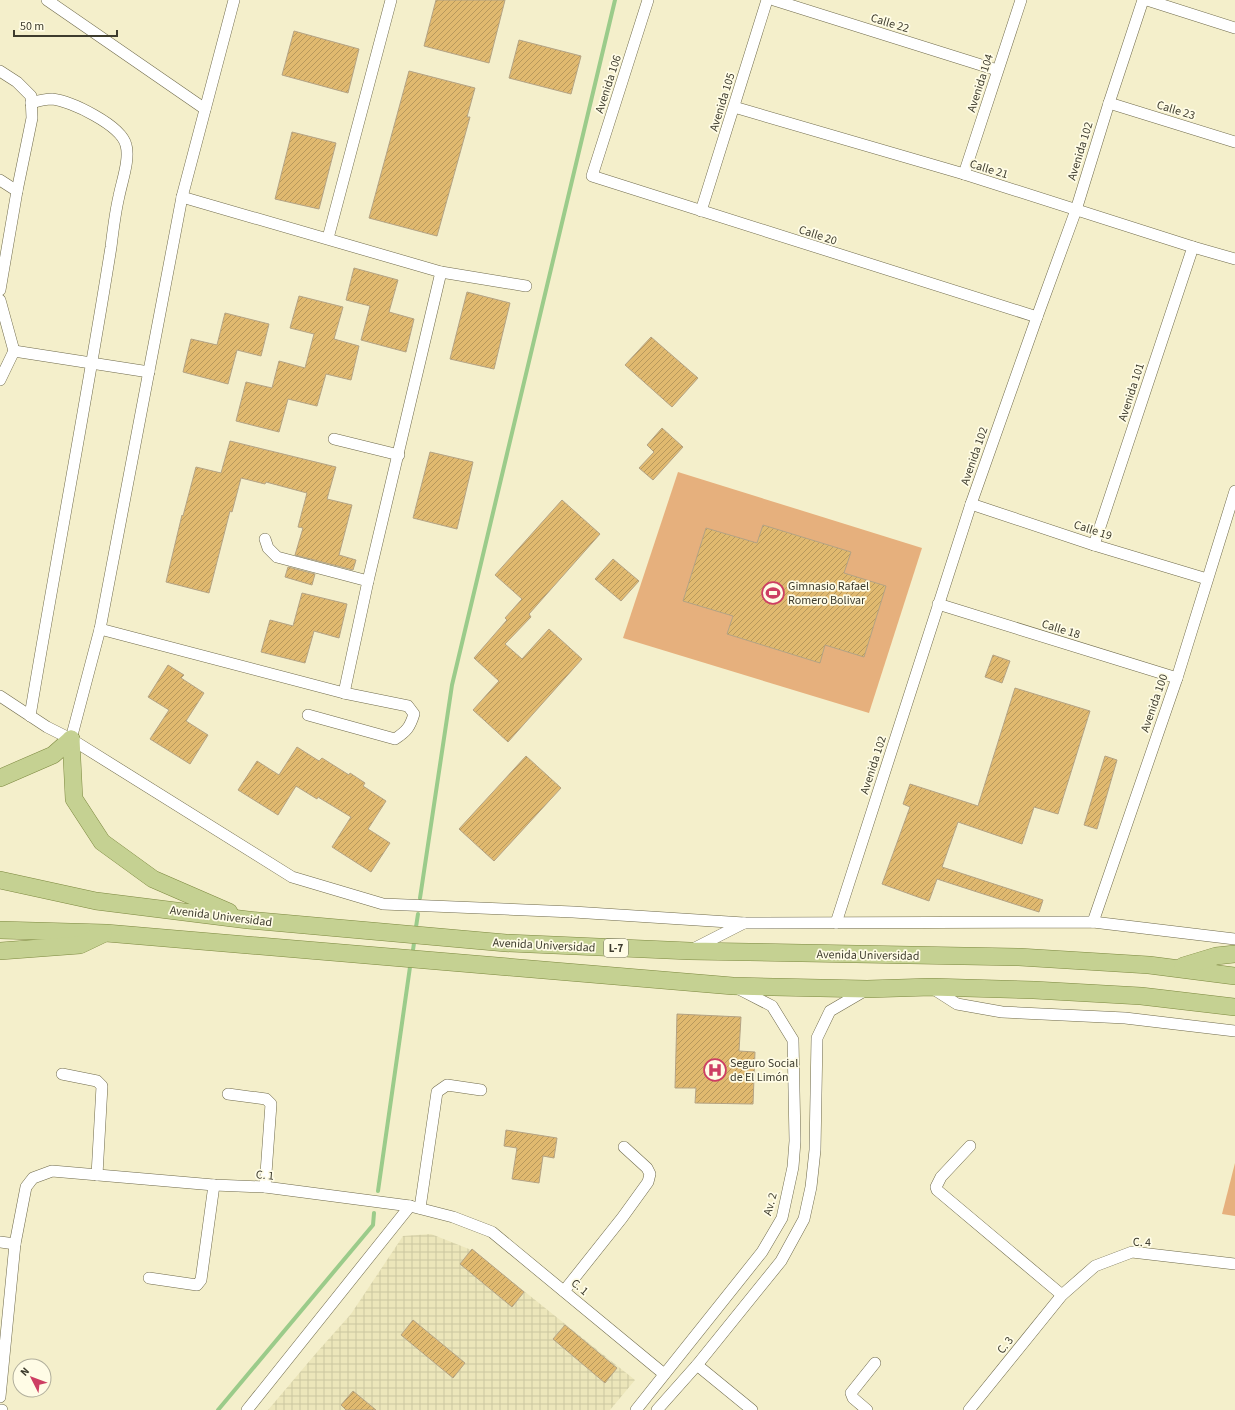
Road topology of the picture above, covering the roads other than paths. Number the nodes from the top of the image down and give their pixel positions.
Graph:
1 (47, 0) edge
2 (234, 0) edge
3 (391, 0) edge
4 (648, 0) edge
5 (767, 0) edge
6 (774, 0) edge
7 (1020, 0) edge
8 (1143, 0) edge
9 (1146, 0) edge
10 (1235, 28) edge
11 (997, 70) junction
12 (0, 72) edge
13 (31, 103) junction
14 (1109, 104) junction
15 (734, 107) junction
16 (205, 108) junction
17 (1235, 142) edge
18 (964, 174) junction
19 (592, 176) joint
20 (0, 180) edge
21 (17, 191) junction
22 (182, 197) junction
23 (1076, 210) junction
24 (701, 211) junction
25 (328, 238) junction
26 (1193, 247) junction
27 (1235, 259) edge
28 (442, 272) junction
29 (1, 284) edge
30 (526, 286) dead end
31 (0, 300) edge
32 (1037, 317) junction
33 (14, 351) junction
34 (93, 364) junction
35 (149, 372) junction
36 (0, 380) edge
37 (334, 439) dead end
38 (399, 455) junction
39 (1235, 491) edge
40 (971, 504) junction
41 (265, 539) dead end
42 (1094, 545) junction
43 (1207, 580) junction
44 (368, 581) junction
45 (938, 604) junction
46 (100, 629) junction
47 (1177, 678) junction
48 (344, 693) junction
49 (0, 696) edge
50 (308, 715) dead end
51 (30, 716) junction
52 (71, 739) junction
53 (0, 778) edge
54 (0, 880) edge
55 (248, 920) junction
56 (1093, 922) junction
57 (744, 923) junction
58 (836, 923) junction
59 (0, 930) edge
60 (106, 933) junction
61 (1235, 939) edge
62 (0, 951) edge
63 (690, 951) junction
64 (1235, 954) edge
65 (1177, 968) junction
66 (1235, 976) edge
67 (733, 986) junction
68 (931, 987) junction
69 (867, 989) junction
70 (1235, 1006) edge
71 (1235, 1031) edge
72 (62, 1074) dead end
73 (481, 1090) dead end
74 (228, 1094) dead end
75 (970, 1146) dead end
76 (624, 1147) dead end
77 (97, 1175) junction
78 (214, 1185) junction
79 (265, 1188) junction
80 (415, 1207) junction
81 (0, 1242) edge
82 (16, 1244) junction
83 (1235, 1264) edge
84 (149, 1278) dead end
85 (564, 1291) junction
86 (1062, 1296) junction
87 (875, 1363) dead end
88 (697, 1365) junction
89 (664, 1374) junction
90 (0, 1398) edge
91 (247, 1410) edge
92 (636, 1410) edge
93 (657, 1410) edge
94 (752, 1410) edge
95 (867, 1410) edge
96 (969, 1410) edge

1 - 16 street
2 - 16 street
3 - 25 street
4 - 19 street, Avenida 106
5 - 15 street, Avenida 105
6 - 11 street, Calle 22
7 - 11 street, Avenida 104
8 - 14 street, Avenida 102
9 - 10 street
11 - 18 street, Avenida 104
12 - 13 street
13 - 21 street
13 - 34 street
14 - 17 street, Calle 23
14 - 23 street, Avenida 102
15 - 18 street, Calle 21
15 - 24 street, Avenida 105
16 - 22 street
18 - 23 street, Calle 21
19 - 24 street, Calle 20
20 - 21 street
21 - 29 street
22 - 25 street
22 - 35 street
23 - 26 street, Calle 21
23 - 32 street, Avenida 102
24 - 32 street, Calle 20
25 - 28 street
26 - 27 street, Calle 21
26 - 42 street, Avenida 101
28 - 30 street
28 - 38 street
31 - 33 street
32 - 40 street, Avenida 102
33 - 34 street
33 - 36 street
34 - 35 street
34 - 51 street
35 - 46 street
37 - 38 street
38 - 44 street
39 - 43 street, Avenida 100
40 - 42 street, Calle 19
40 - 45 street, Avenida 102
41 - 44 street
42 - 43 street, Calle 19
43 - 47 street, Avenida 100
44 - 48 street
45 - 47 street, Calle 18
45 - 58 street, Avenida 102
46 - 48 street
46 - 52 street
47 - 56 street, Avenida 100
48 - 50 street
49 - 51 street
51 - 52 street
52 - 53 main road
52 - 55 main road
52 - 57 street
54 - 55 main road, Avenida Universidad / L-7
55 - 63 main road, Avenida Universidad / L-7
56 - 58 street
56 - 61 street
57 - 58 street
57 - 63 street
59 - 60 main road, Avenida Universidad
60 - 62 main road
60 - 67 main road, Avenida Universidad
63 - 65 main road, Avenida Universidad / L-7
64 - 65 main road
65 - 66 main road, Avenida Universidad / L-7
67 - 69 main road, Avenida Universidad
67 - 89 street, Av. 2
68 - 69 main road, Avenida Universidad
68 - 70 main road, Avenida Universidad
68 - 71 street
69 - 88 street
72 - 77 street
73 - 80 street
74 - 79 street
75 - 86 street
76 - 85 street
77 - 78 street, C. 1
77 - 82 street, C. 1
78 - 79 street, C. 1
78 - 84 street
79 - 80 street, C. 1
80 - 85 street, C. 1
80 - 91 street
81 - 82 street
82 - 90 street, C. 1
83 - 86 street, C. 4
85 - 89 street, C. 1
86 - 96 street, C. 3
87 - 95 street
88 - 93 street
88 - 94 street
89 - 92 street, Av. 2

